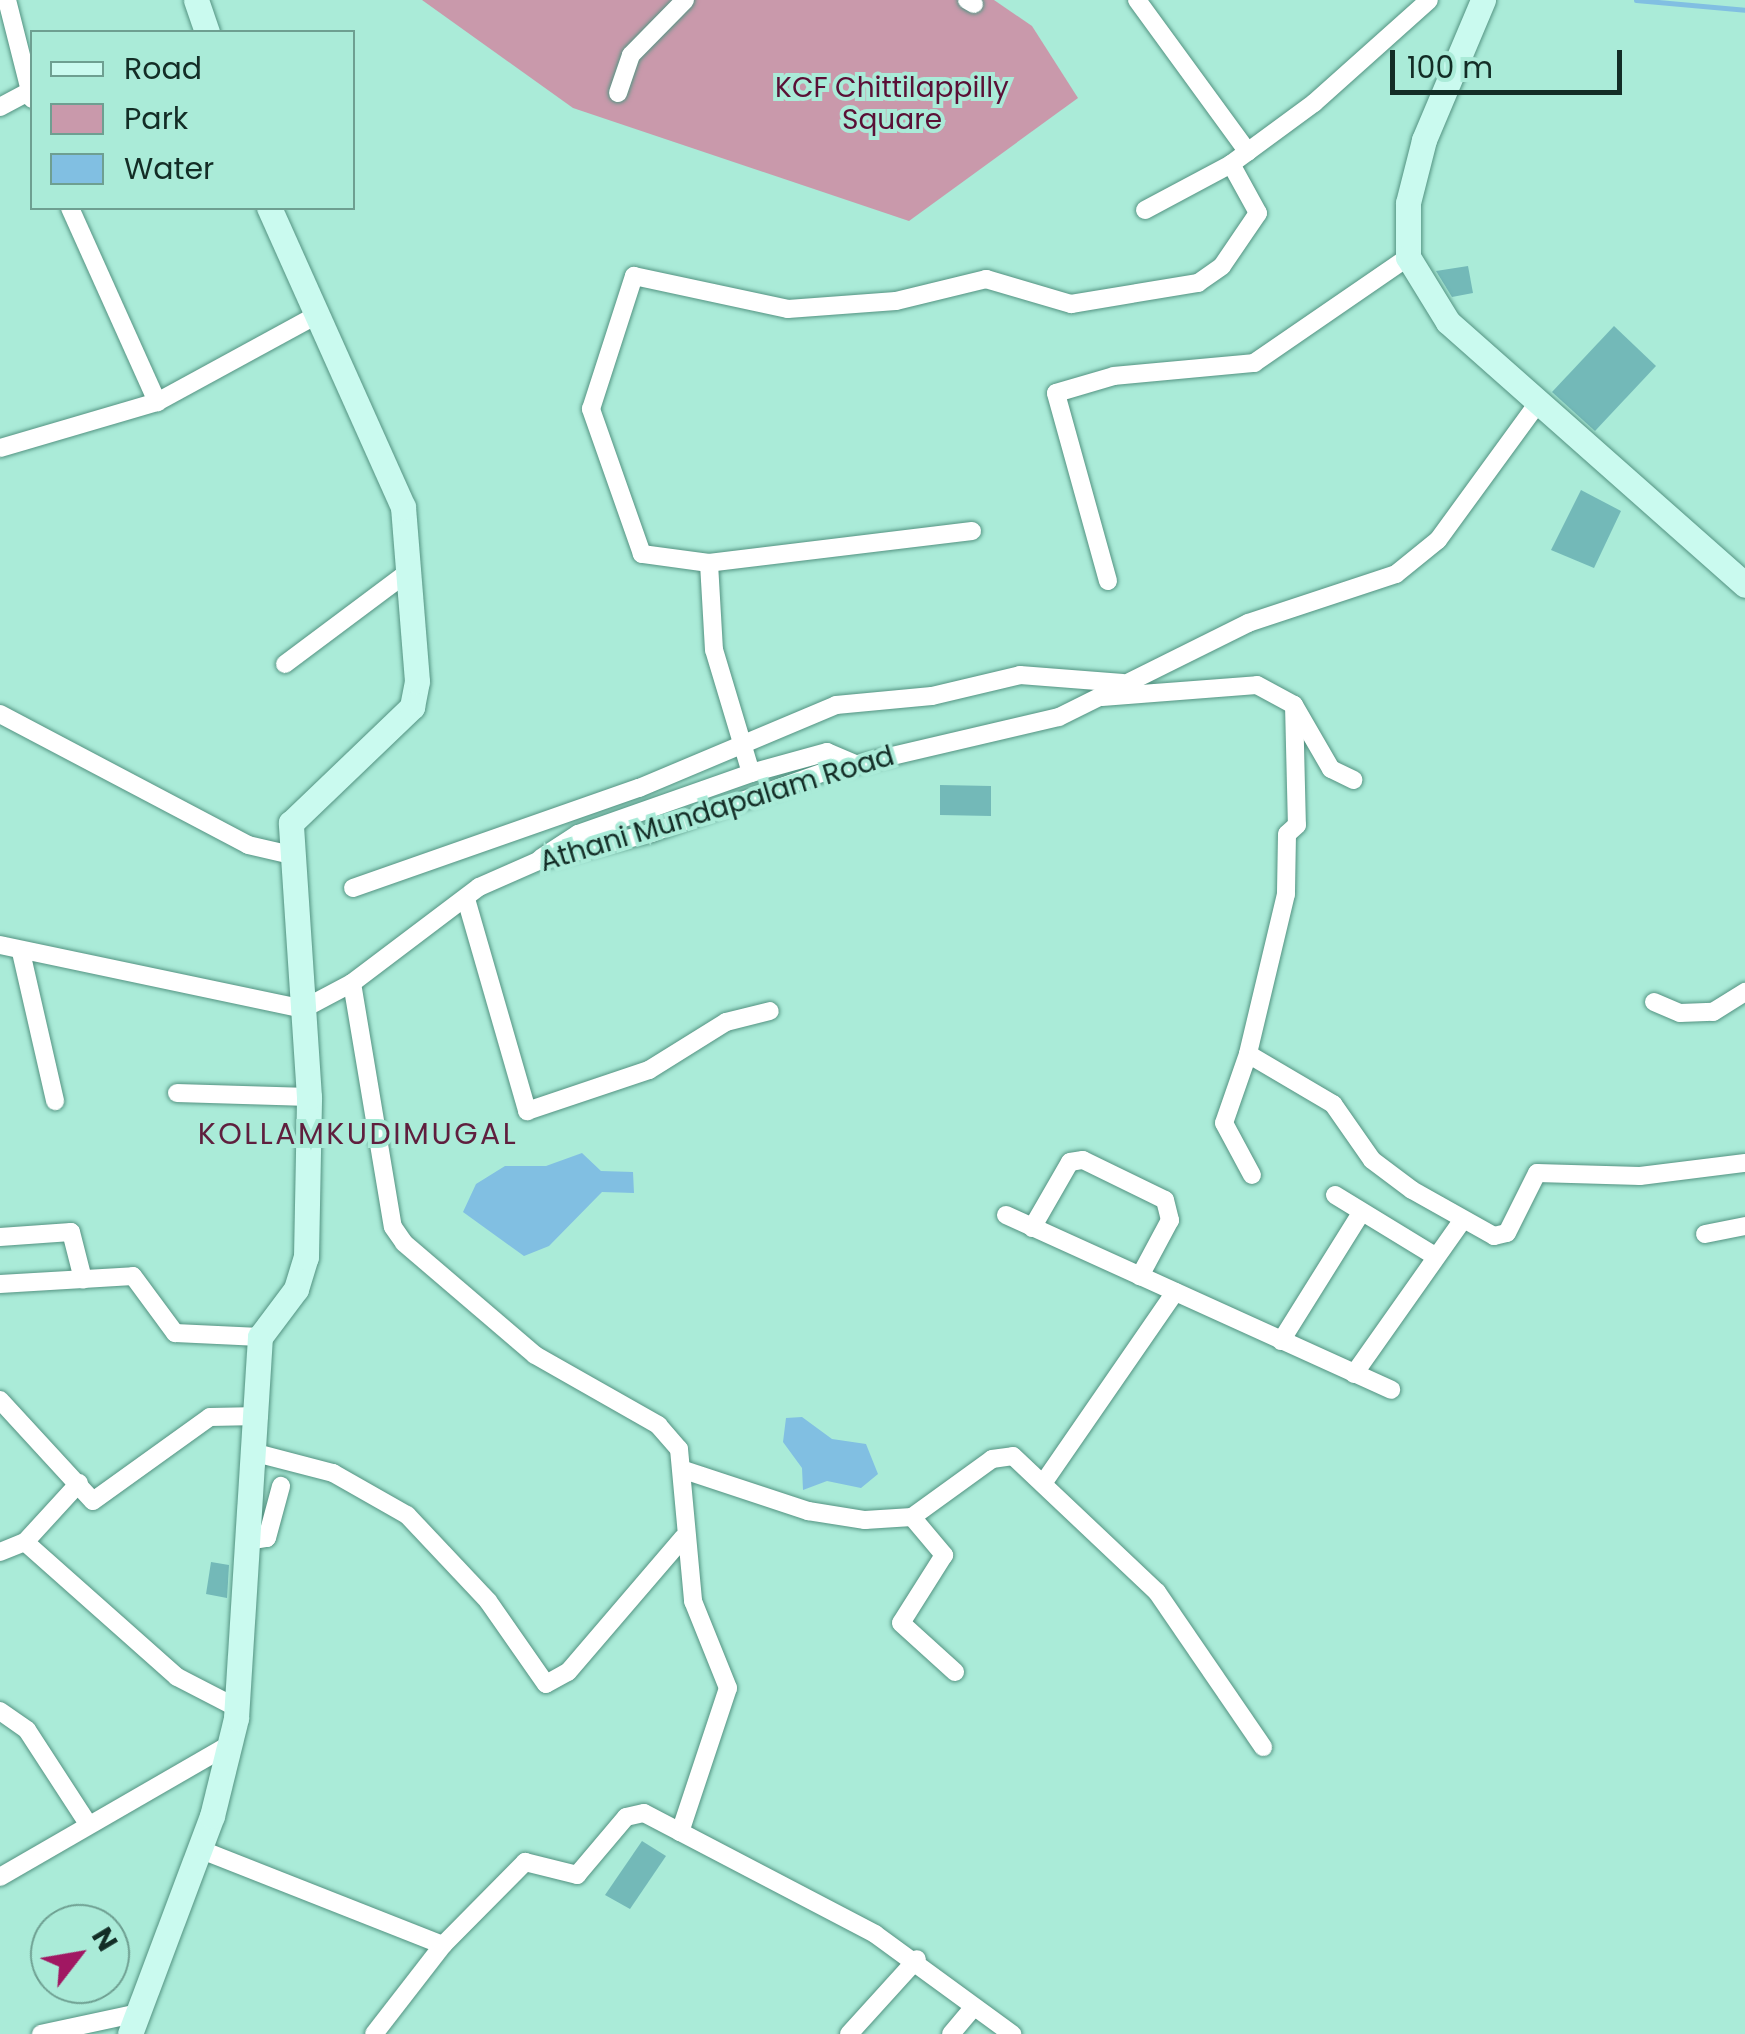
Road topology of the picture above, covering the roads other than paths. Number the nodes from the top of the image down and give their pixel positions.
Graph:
1 (7, 0) edge
2 (196, 0) edge
3 (685, 0) edge
4 (1137, 0) edge
5 (1429, 0) edge
6 (1479, 1) edge
7 (206, 30) edge
8 (30, 87) edge
9 (618, 93) dead end
10 (30, 96) edge
11 (0, 107) edge
12 (1248, 152) junction
13 (1231, 164) junction
14 (71, 210) edge
15 (270, 210) edge
16 (1146, 210) dead end
17 (1408, 257) junction
18 (315, 316) junction
19 (157, 402) junction
20 (1538, 403) junction
21 (0, 448) edge
22 (972, 531) dead end
23 (710, 563) junction
24 (408, 572) junction
25 (1108, 581) dead end
26 (1745, 585) edge
27 (285, 664) dead end
28 (1124, 683) junction
29 (1102, 697) junction
30 (1294, 705) junction
31 (2, 722) edge
32 (744, 744) junction
33 (856, 764) junction
34 (751, 773) junction
35 (1354, 780) dead end
36 (287, 854) junction
37 (538, 862) junction
38 (353, 888) dead end
39 (466, 899) junction
40 (0, 945) edge
41 (21, 952) junction
42 (352, 983) junction
43 (1745, 992) edge
44 (1654, 1002) dead end
45 (303, 1009) junction
46 (770, 1011) dead end
47 (1248, 1054) junction
48 (176, 1094) dead end
49 (309, 1097) junction
50 (55, 1101) dead end
51 (1745, 1164) edge
52 (1252, 1175) dead end
53 (1335, 1195) dead end
54 (1361, 1213) junction
55 (1006, 1216) dead end
56 (1462, 1221) junction
57 (1745, 1226) edge
58 (1032, 1228) junction
59 (1704, 1234) dead end
60 (0, 1237) edge
61 (1435, 1256) junction
62 (1140, 1276) junction
63 (83, 1279) junction
64 (0, 1284) edge
65 (1175, 1292) junction
66 (260, 1337) junction
67 (1282, 1341) junction
68 (1354, 1374) junction
69 (1390, 1390) dead end
70 (0, 1400) edge
71 (259, 1416) junction
72 (256, 1452) junction
73 (684, 1470) junction
74 (1044, 1482) junction
75 (78, 1483) junction
76 (281, 1486) dead end
77 (912, 1518) junction
78 (683, 1538) junction
79 (247, 1541) junction
80 (25, 1542) junction
81 (0, 1552) edge
82 (956, 1672) dead end
83 (237, 1708) junction
84 (0, 1711) edge
85 (230, 1744) junction
86 (1263, 1748) dead end
87 (88, 1824) junction
88 (680, 1832) junction
89 (199, 1849) junction
90 (0, 1877) edge
91 (443, 1945) junction
92 (917, 1959) junction
93 (974, 2007) junction
94 (134, 2024) edge
95 (41, 2034) edge
96 (374, 2034) edge
97 (849, 2034) edge
98 (951, 2034) edge
99 (1012, 2034) edge

1 - 8 street
2 - 7 street
3 - 9 street
4 - 12 street
5 - 12 street
6 - 17 street
10 - 11 street
12 - 13 street
13 - 16 street
13 - 23 street
14 - 19 street
15 - 18 street
17 - 20 street
17 - 25 street
18 - 19 street
18 - 24 street
19 - 21 street
20 - 26 street
20 - 28 street, Athani Mundapalam Road
22 - 23 street
23 - 32 street
24 - 27 street
24 - 36 street
28 - 29 street, Athani Mundapalam Road
28 - 32 street
29 - 30 street
29 - 33 street, Athani Mundapalam Road
30 - 35 street
30 - 47 street
31 - 36 street
32 - 34 street
32 - 38 street
33 - 34 street
33 - 37 street, Athani Mundapalam Road
34 - 37 street
36 - 45 street
37 - 39 street, Athani Mundapalam Road
39 - 42 street, Athani Mundapalam Road
39 - 46 street
40 - 41 street
41 - 45 street
41 - 50 street
42 - 45 street, Athani Mundapalam Road
42 - 73 street
43 - 44 street
45 - 49 street
47 - 52 street
47 - 56 street
48 - 49 street
49 - 66 street
51 - 56 street
53 - 54 street
54 - 61 street
54 - 67 street
55 - 58 street
56 - 61 street
57 - 59 street
58 - 62 street
58 - 62 street
60 - 63 street
61 - 68 street
62 - 65 street
63 - 64 street
63 - 66 street
65 - 67 street
65 - 74 street
66 - 71 street
67 - 68 street
68 - 69 street
70 - 75 street
71 - 72 street
71 - 75 street
72 - 78 street
72 - 79 street
73 - 77 street
73 - 78 street
74 - 77 street
74 - 86 street
75 - 80 street
76 - 79 street
77 - 82 street
78 - 88 street
79 - 83 street
80 - 81 street
80 - 83 street
83 - 85 street
84 - 87 street
85 - 87 street
85 - 89 street
87 - 90 street
88 - 91 street
88 - 92 street
89 - 91 street
89 - 94 street
91 - 96 street
92 - 93 street
92 - 97 street
93 - 98 street
93 - 99 street
94 - 95 street

